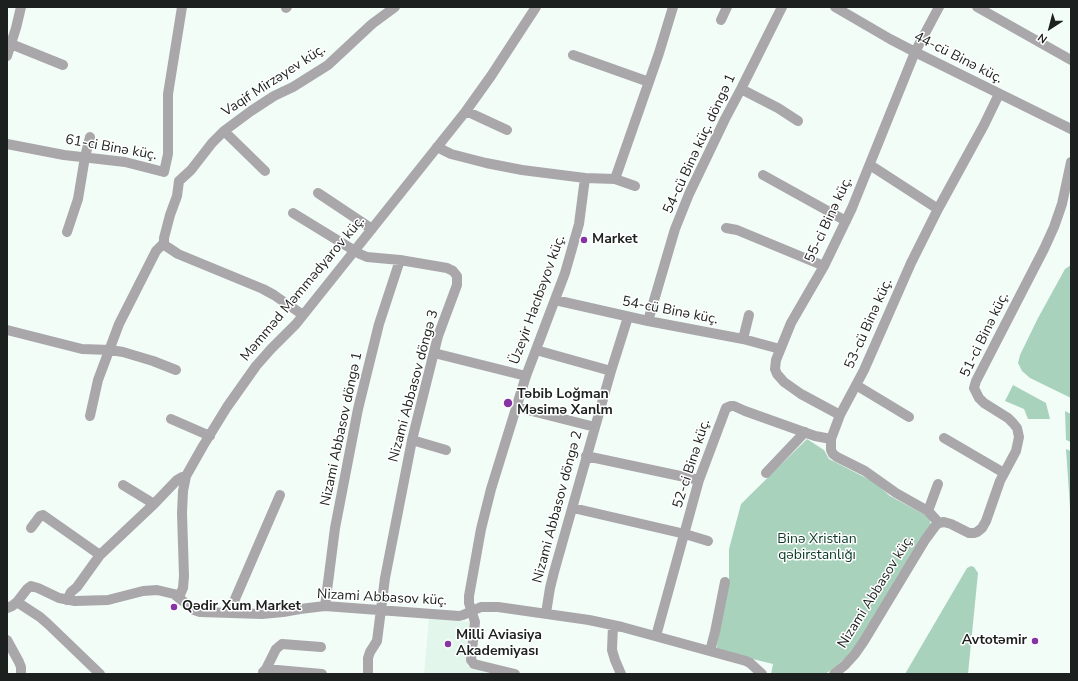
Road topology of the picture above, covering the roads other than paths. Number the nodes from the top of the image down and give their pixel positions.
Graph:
1 (21, 7) edge
2 (182, 7) edge
3 (536, 7) edge
4 (672, 7) edge
5 (727, 7) edge
6 (782, 7) edge
7 (835, 7) edge
8 (939, 7) edge
9 (977, 7) edge
10 (389, 9) edge
11 (721, 20) dead end
12 (11, 44) junction
13 (916, 52) junction
14 (573, 55) dead end
15 (7, 56) edge
16 (1071, 60) edge
17 (62, 65) dead end
18 (649, 82) junction
19 (741, 89) junction
20 (999, 94) junction
21 (466, 111) junction
22 (798, 121) dead end
23 (1071, 129) edge
24 (507, 130) dead end
25 (224, 132) junction
26 (90, 136) dead end
27 (7, 144) edge
28 (437, 147) junction
29 (85, 157) junction
30 (1071, 162) edge
31 (870, 165) junction
32 (164, 172) junction
33 (265, 172) dead end
34 (763, 175) dead end
35 (585, 178) junction
36 (616, 179) junction
37 (179, 181) junction
38 (635, 186) dead end
39 (318, 192) dead end
40 (938, 209) junction
41 (293, 213) dead end
42 (846, 221) junction
43 (726, 228) dead end
44 (372, 229) junction
45 (67, 232) dead end
46 (164, 243) junction
47 (355, 251) junction
48 (400, 260) junction
49 (824, 266) junction
50 (555, 300) junction
51 (303, 315) junction
52 (749, 315) dead end
53 (628, 317) junction
54 (648, 321) junction
55 (7, 330) edge
56 (743, 339) junction
57 (780, 349) junction
58 (110, 350) junction
59 (536, 350) junction
60 (434, 353) junction
61 (176, 370) dead end
62 (611, 371) junction
63 (526, 376) junction
64 (856, 385) junction
65 (516, 407) junction
66 (840, 415) junction
67 (90, 416) dead end
68 (909, 418) dead end
69 (171, 419) dead end
70 (595, 427) junction
71 (805, 432) junction
72 (210, 436) junction
73 (944, 438) dead end
74 (412, 440) junction
75 (831, 440) junction
76 (446, 450) dead end
77 (586, 456) junction
78 (1004, 472) junction
79 (766, 473) dead end
80 (186, 476) junction
81 (699, 480) junction
82 (938, 484) dead end
83 (123, 485) dead end
84 (280, 495) dead end
85 (154, 504) junction
86 (573, 508) junction
87 (928, 511) junction
88 (939, 523) junction
89 (31, 528) dead end
90 (685, 534) junction
91 (708, 541) dead end
92 (100, 555) junction
93 (725, 582) dead end
94 (180, 597) junction
95 (67, 600) junction
96 (17, 602) junction
97 (325, 606) junction
98 (7, 608) edge
99 (381, 610) junction
100 (471, 611) junction
101 (232, 613) junction
102 (546, 613) junction
103 (613, 625) junction
104 (656, 636) junction
105 (7, 640) edge
106 (321, 647) dead end
107 (710, 651) junction
108 (264, 672) edge
109 (21, 674) edge
110 (100, 674) edge
111 (322, 674) edge
112 (368, 674) edge
113 (515, 674) edge
114 (622, 674) edge
115 (762, 674) edge
116 (834, 674) edge

1 - 12 street
2 - 32 street, 61-ci Binə küç.
3 - 21 street, Məmməd Məmmədyarov küç.
4 - 18 street
5 - 11 street
6 - 19 street, 54-cü Binə küç. döngə 1
7 - 13 street, 44-cü Binə küç.
8 - 13 street, 55-ci Binə küç.
9 - 16 street
10 - 25 street, Vaqif Mirzəyev küç.
12 - 15 street
12 - 17 street
13 - 20 street, 44-cü Binə küç.
13 - 31 street, 55-ci Binə küç.
14 - 18 street
18 - 36 street
19 - 22 street
19 - 54 street, 54-cü Binə küç. döngə 1
20 - 23 street, 44-cü Binə küç.
20 - 40 street, 53-cü Binə küç.
21 - 24 street
21 - 28 street, Məmməd Məmmədyarov küç.
25 - 33 street
25 - 37 street, Vaqif Mirzəyev küç.
26 - 29 street
27 - 29 street, 61-ci Binə küç.
28 - 35 street
28 - 44 street, Məmməd Məmmədyarov küç.
29 - 32 street, 61-ci Binə küç.
29 - 45 street
30 - 78 street, 51-ci Binə küç.
31 - 40 street
31 - 42 street, 55-ci Binə küç.
32 - 37 street
34 - 42 street
35 - 36 street
35 - 50 street, Üzeyir Hacıbəyov küç.
36 - 38 street
37 - 46 street
39 - 44 street
40 - 64 street, 53-cü Binə küç.
41 - 47 street, Nizami Abbasov döngə 3
42 - 49 street, 55-ci Binə küç.
43 - 49 street
44 - 47 street, Məmməd Məmmədyarov küç.
46 - 51 street
46 - 58 street
47 - 48 street, Nizami Abbasov döngə 3
47 - 51 street, Məmməd Məmmədyarov küç.
48 - 60 street, Nizami Abbasov döngə 3
48 - 97 street, Nizami Abbasov döngə 1
49 - 57 street, 55-ci Binə küç.
50 - 53 street, 54-cü Binə küç.
50 - 59 street, Üzeyir Hacıbəyov küç.
51 - 72 street, Məmməd Məmmədyarov küç.
52 - 56 street
53 - 54 street, 54-cü Binə küç.
53 - 62 street, Nizami Abbasov döngə 2
54 - 56 street, 54-cü Binə küç.
55 - 58 street
56 - 57 street, 54-cü Binə küç.
57 - 66 street, 55-ci Binə küç.
58 - 61 street
58 - 67 street
59 - 62 street
59 - 63 street, Üzeyir Hacıbəyov küç.
60 - 63 street
60 - 74 street, Nizami Abbasov döngə 3
62 - 70 street, Nizami Abbasov döngə 2
63 - 65 street, Üzeyir Hacıbəyov küç.
64 - 66 street, 53-cü Binə küç.
64 - 68 street
65 - 70 street
65 - 100 street, Üzeyir Hacıbəyov küç.
66 - 75 street, 53-cü Binə küç.
69 - 72 street
70 - 77 street, Nizami Abbasov döngə 2
71 - 75 street, 52-ci Binə küç.
71 - 79 street
71 - 81 street, 52-ci Binə küç.
72 - 80 street, Məmməd Məmmədyarov küç.
73 - 78 street
74 - 76 street
74 - 99 street, Nizami Abbasov döngə 3
75 - 87 street
77 - 81 street
77 - 86 street, Nizami Abbasov döngə 2
78 - 88 street, 51-ci Binə küç.
80 - 85 street
80 - 94 street, Məmməd Məmmədyarov küç.
81 - 90 street, 52-ci Binə küç.
82 - 87 street
83 - 85 street
84 - 101 street
85 - 92 street
86 - 90 street
86 - 102 street, Nizami Abbasov döngə 2
87 - 88 street
88 - 116 street, Nizami Abbasov küç.
89 - 92 street
90 - 91 street
90 - 104 street, 52-ci Binə küç.
92 - 95 street
93 - 107 street
94 - 95 street, Nizami Abbasov küç.
94 - 101 street, Nizami Abbasov küç.
95 - 96 street, Nizami Abbasov küç.
96 - 98 street, Nizami Abbasov küç.
96 - 110 street
97 - 99 street, Nizami Abbasov küç.
97 - 101 street, Nizami Abbasov küç.
99 - 100 street, Nizami Abbasov küç.
99 - 112 street, Nizami Abbasov döngə 3
100 - 102 street, Nizami Abbasov küç.
100 - 113 street, Üzeyir Hacıbəyov küç.
102 - 103 street, Nizami Abbasov küç.
103 - 104 street, Nizami Abbasov küç.
103 - 114 street
104 - 107 street, Nizami Abbasov küç.
105 - 109 street
106 - 108 street
107 - 115 street, Nizami Abbasov küç.
108 - 111 street

